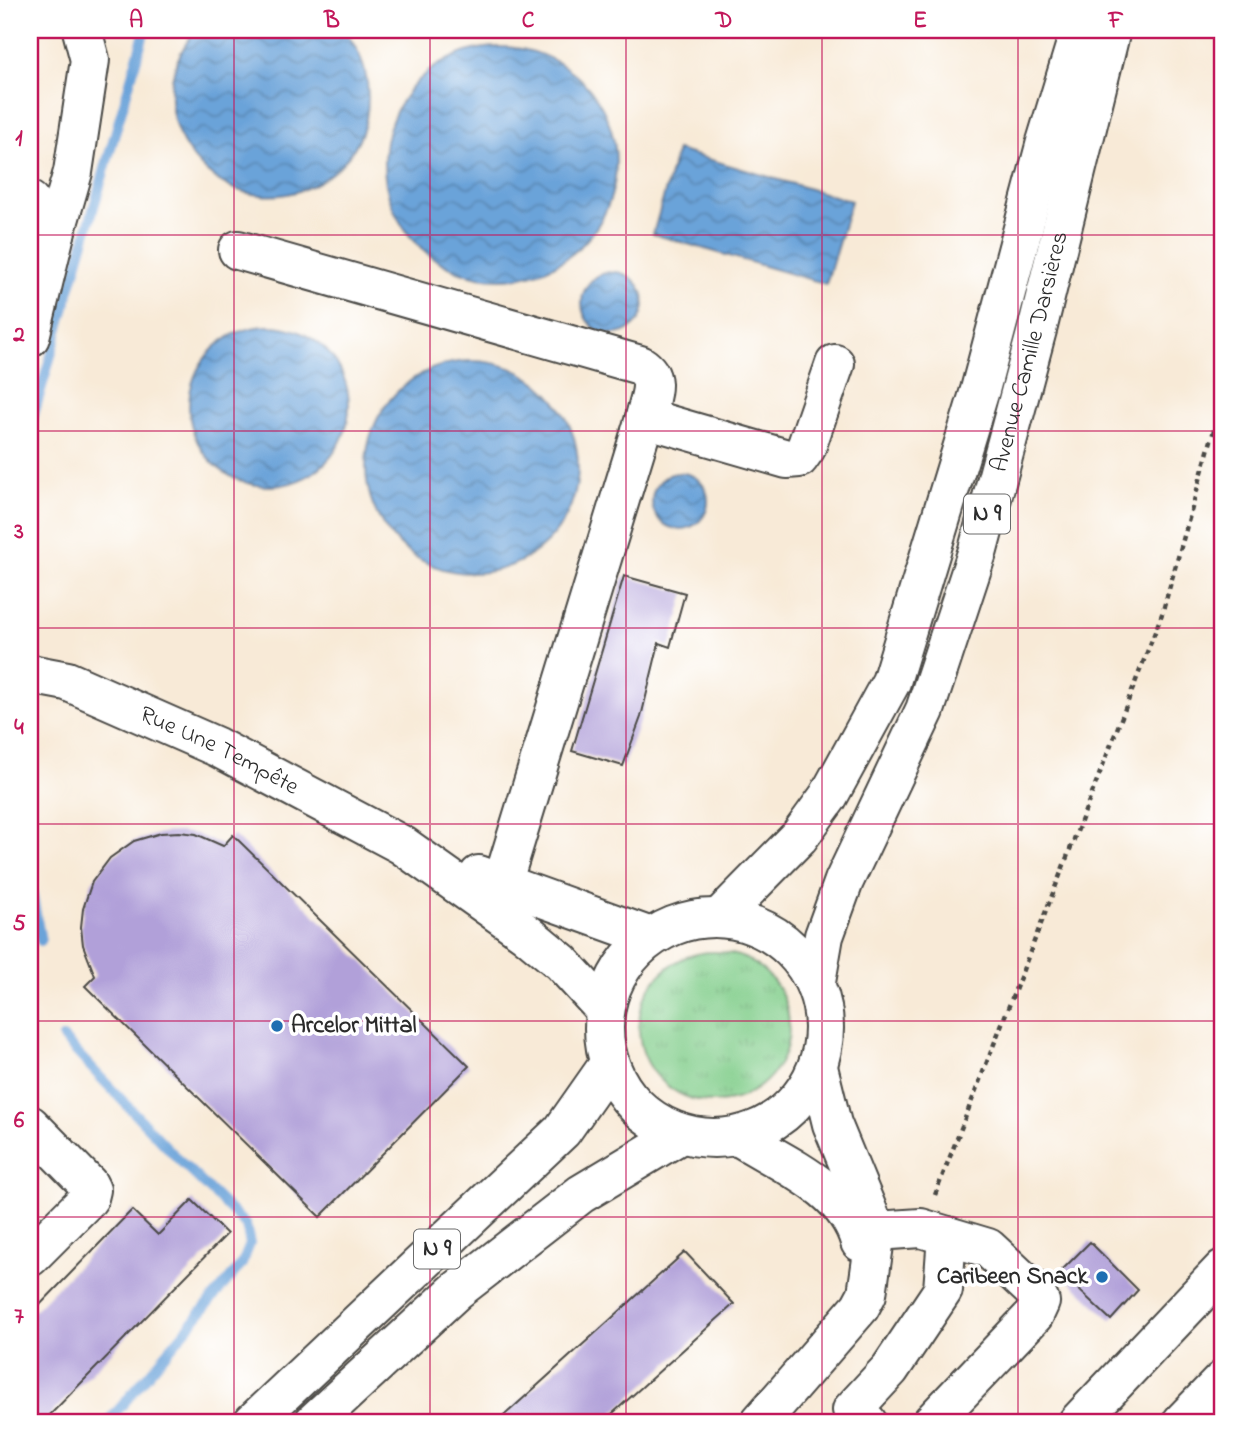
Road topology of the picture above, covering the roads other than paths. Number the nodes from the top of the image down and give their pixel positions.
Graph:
1 (82, 30) edge
2 (1080, 30) edge
3 (1111, 30) edge
4 (30, 201) edge
5 (55, 234) junction
6 (238, 250) dead end
7 (30, 337) edge
8 (835, 364) dead end
9 (645, 418) junction
10 (30, 674) edge
11 (402, 845) junction
12 (502, 884) junction
13 (720, 917) junction
14 (651, 937) junction
15 (816, 982) junction
16 (605, 1010) junction
17 (609, 1064) junction
18 (818, 1067) junction
19 (30, 1125) edge
20 (681, 1134) junction
21 (738, 1136) junction
22 (876, 1231) junction
23 (934, 1232) junction
24 (30, 1257) edge
25 (1223, 1269) edge
26 (869, 1274) junction
27 (1223, 1380) edge
28 (779, 1416) edge
29 (854, 1418) edge
30 (253, 1422) edge
31 (314, 1422) edge
32 (932, 1422) edge
33 (1078, 1422) edge
34 (1182, 1422) edge

1 - 5 main road
2 - 13 main road, Avenue Camille Darsières / N 9
3 - 15 main road, Avenue Camille Darsières / N 9
4 - 5 main road
5 - 7 main road
6 - 9 main road
8 - 9 main road
9 - 12 main road
10 - 11 main road, Rue Une Tempête
11 - 12 main road, Rue Une Tempête
11 - 16 main road, Rue Une Tempête
12 - 14 main road, Rue Une Tempête
13 - 14 main road
13 - 15 main road
14 - 16 main road
15 - 18 main road
16 - 17 main road
17 - 20 main road
17 - 30 main road, N 9
18 - 21 main road
18 - 22 main road
19 - 24 main road
20 - 21 main road
20 - 31 main road, N 9
21 - 26 main road
22 - 23 main road
22 - 26 main road
23 - 29 main road
23 - 32 main road
25 - 33 main road
26 - 28 main road
27 - 34 main road

